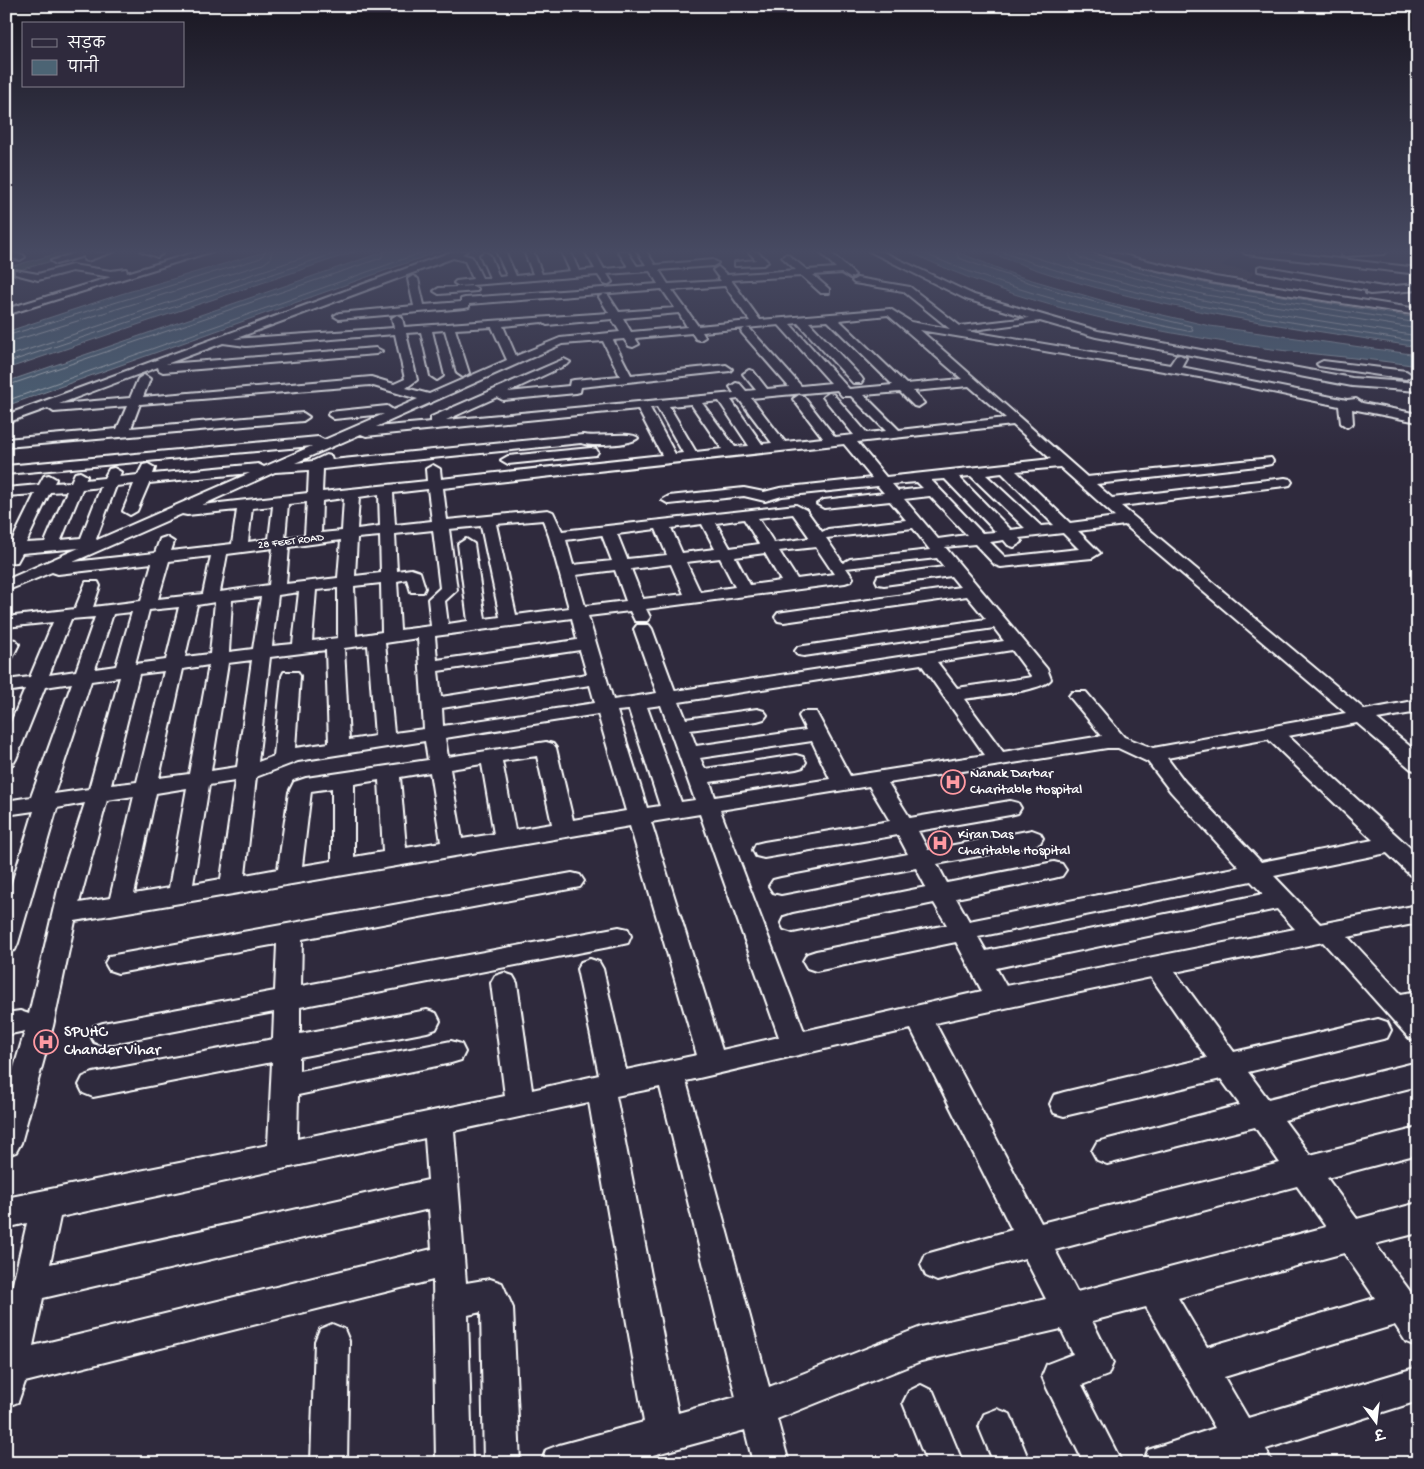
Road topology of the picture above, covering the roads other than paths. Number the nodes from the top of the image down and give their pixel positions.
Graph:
1 (582, 319) edge
2 (800, 319) edge
3 (276, 320) edge
4 (339, 320) edge
5 (368, 320) edge
6 (397, 320) edge
7 (444, 320) edge
8 (469, 320) edge
9 (546, 320) junction
10 (562, 320) edge
11 (618, 320) edge
12 (653, 320) edge
13 (689, 320) edge
14 (748, 320) edge
15 (795, 320) edge
16 (833, 320) edge
17 (900, 320) edge
18 (945, 320) edge
19 (1004, 320) edge
20 (1044, 320) joint
21 (1079, 320) edge
22 (781, 321) junction
23 (496, 323) junction
24 (1011, 323) junction
25 (470, 325) junction
26 (908, 326) junction
27 (446, 327) junction
28 (752, 327) junction
29 (426, 329) junction
30 (695, 329) junction
31 (398, 331) junction
32 (960, 332) junction
33 (370, 333) junction
34 (626, 334) junction
35 (339, 336) junction
36 (322, 337) junction
37 (600, 337) junction
38 (664, 337) junction
39 (221, 340) junction
40 (270, 341) junction
41 (556, 342) junction
42 (240, 344) junction
43 (376, 351) junction
44 (1183, 352) junction
45 (321, 359) junction
46 (711, 359) dead end
47 (513, 361) junction
48 (342, 362) dead end
49 (271, 364) junction
50 (298, 365) dead end
51 (151, 366) junction
52 (231, 367) junction
53 (621, 367) junction
54 (254, 368) dead end
55 (1174, 369) junction
56 (211, 372) dead end
57 (698, 372) junction
58 (463, 373) dead end
59 (750, 374) dead end
60 (165, 376) dead end
61 (437, 376) dead end
62 (1418, 377) edge
63 (144, 379) dead end
64 (626, 379) junction
65 (187, 380) dead end
66 (375, 381) junction
67 (971, 382) junction
68 (343, 383) junction
69 (574, 384) junction
70 (839, 386) junction
71 (856, 386) junction
72 (298, 387) junction
73 (1418, 387) edge
74 (115, 388) dead end
75 (396, 388) junction
76 (903, 388) junction
77 (274, 390) junction
78 (321, 390) junction
79 (764, 393) junction
80 (231, 394) junction
81 (798, 394) junction
82 (742, 395) junction
83 (204, 396) junction
84 (720, 397) junction
85 (829, 397) dead end
86 (182, 398) junction
87 (428, 398) junction
88 (486, 398) junction
89 (1386, 399) dead end
90 (156, 400) junction
91 (694, 400) junction
92 (652, 401) junction
93 (134, 402) junction
94 (918, 403) dead end
95 (108, 404) junction
96 (1344, 404) junction
97 (90, 406) junction
98 (72, 407) junction
99 (250, 407) junction
100 (616, 407) junction
101 (38, 408) junction
102 (404, 409) junction
103 (456, 411) junction
104 (273, 412) dead end
105 (334, 415) dead end
106 (1418, 418) edge
107 (1016, 421) junction
108 (11, 422) edge
109 (1347, 423) dead end
110 (225, 424) junction
111 (522, 425) dead end
112 (199, 426) junction
113 (420, 427) junction
114 (172, 429) junction
115 (146, 431) junction
116 (122, 433) junction
117 (896, 434) junction
118 (96, 436) junction
119 (74, 437) junction
120 (341, 437) junction
121 (864, 438) junction
122 (56, 439) junction
123 (848, 440) junction
124 (832, 441) junction
125 (6, 442) edge
126 (525, 444) junction
127 (246, 447) junction
128 (504, 447) junction
129 (782, 447) junction
130 (366, 448) dead end
131 (759, 450) junction
132 (460, 451) junction
133 (591, 452) dead end
134 (732, 452) junction
135 (154, 455) junction
136 (692, 457) junction
137 (119, 458) junction
138 (182, 458) dead end
139 (671, 459) junction
140 (508, 460) junction
141 (88, 461) junction
142 (1266, 461) dead end
143 (1065, 462) junction
144 (316, 466) junction
145 (269, 468) junction
146 (1004, 468) junction
147 (241, 469) junction
148 (433, 469) dead end
149 (53, 471) dead end
150 (974, 471) junction
151 (12, 472) edge
152 (948, 474) junction
153 (178, 475) junction
154 (514, 477) junction
155 (144, 478) junction
156 (920, 478) junction
157 (1086, 481) junction
158 (110, 482) junction
159 (467, 482) junction
160 (883, 482) junction
161 (1285, 482) dead end
162 (76, 485) junction
163 (436, 485) junction
164 (44, 488) junction
165 (386, 490) junction
166 (934, 491) junction
167 (7, 494) edge
168 (352, 494) junction
169 (895, 496) junction
170 (315, 498) junction
171 (668, 500) dead end
172 (852, 500) junction
173 (281, 502) junction
174 (1111, 503) junction
175 (824, 504) dead end
176 (244, 510) junction
177 (130, 512) dead end
178 (168, 513) junction
179 (748, 513) junction
180 (706, 518) junction
181 (487, 520) junction
182 (1128, 520) junction
183 (661, 523) junction
184 (917, 523) junction
185 (442, 525) junction
186 (140, 526) junction
187 (1068, 527) junction
188 (872, 528) junction
189 (389, 530) junction
190 (608, 530) junction
191 (1037, 531) junction
192 (350, 535) junction
193 (1007, 535) junction
194 (557, 536) junction
195 (824, 538) junction
196 (977, 539) junction
197 (108, 540) junction
198 (313, 540) junction
199 (87, 542) junction
200 (278, 544) junction
201 (466, 544) dead end
202 (51, 546) junction
203 (239, 548) junction
204 (769, 548) junction
205 (938, 548) junction
206 (164, 550) junction
207 (220, 550) junction
208 (725, 553) junction
209 (10, 554) edge
210 (676, 558) junction
211 (1032, 560) junction
212 (102, 564) junction
213 (850, 564) dead end
214 (621, 565) junction
215 (956, 570) junction
216 (39, 571) junction
217 (567, 571) junction
218 (387, 577) junction
219 (884, 580) dead end
220 (346, 582) junction
221 (792, 585) junction
222 (6, 586) edge
223 (308, 586) junction
224 (417, 588) dead end
225 (273, 590) junction
226 (972, 590) junction
227 (745, 591) junction
228 (218, 597) junction
229 (694, 597) junction
230 (189, 600) junction
231 (636, 604) junction
232 (145, 605) junction
233 (106, 610) junction
234 (578, 611) junction
235 (73, 614) junction
236 (784, 617) dead end
237 (509, 621) junction
238 (6, 622) edge
239 (998, 622) junction
240 (477, 625) junction
241 (433, 631) junction
242 (384, 638) junction
243 (341, 643) junction
244 (587, 644) junction
245 (1017, 644) junction
246 (302, 648) junction
247 (804, 651) dead end
248 (261, 654) junction
249 (219, 659) junction
250 (926, 659) junction
251 (175, 665) junction
252 (429, 667) junction
253 (128, 671) junction
254 (85, 676) junction
255 (291, 676) dead end
256 (597, 678) junction
257 (38, 682) junction
258 (6, 686) edge
259 (952, 695) junction
260 (1079, 696) dead end
261 (669, 699) junction
262 (636, 703) junction
263 (432, 704) junction
264 (1418, 706) edge
265 (606, 707) junction
266 (757, 715) dead end
267 (1362, 717) junction
268 (679, 726) junction
269 (1273, 733) junction
270 (434, 734) junction
271 (385, 741) junction
272 (1117, 741) junction
273 (339, 748) junction
274 (689, 753) junction
275 (491, 757) junction
276 (1155, 757) junction
277 (6, 759) edge
278 (284, 759) junction
279 (998, 759) junction
280 (796, 762) dead end
281 (1418, 764) edge
282 (439, 765) junction
283 (246, 772) junction
284 (389, 773) junction
285 (698, 777) junction
286 (874, 778) junction
287 (198, 780) junction
288 (343, 780) junction
289 (843, 783) junction
290 (147, 787) junction
291 (98, 795) junction
292 (44, 802) junction
293 (708, 805) junction
294 (6, 808) edge
295 (1010, 808) dead end
296 (673, 811) junction
297 (639, 817) junction
298 (904, 826) junction
299 (564, 830) junction
300 (1032, 838) dead end
301 (506, 840) junction
302 (1392, 844) junction
303 (453, 849) junction
304 (764, 850) dead end
305 (395, 859) junction
306 (922, 859) junction
307 (343, 868) junction
308 (1418, 869) edge
309 (1054, 870) dead end
310 (1257, 872) junction
311 (289, 876) junction
312 (572, 881) dead end
313 (232, 886) junction
314 (781, 886) dead end
315 (940, 892) junction
316 (180, 894) junction
317 (1282, 899) junction
318 (120, 904) junction
319 (65, 914) junction
320 (1418, 914) edge
321 (793, 923) dead end
322 (290, 932) junction
323 (961, 932) junction
324 (1321, 934) junction
325 (619, 936) dead end
326 (6, 943) edge
327 (816, 961) dead end
328 (118, 962) dead end
329 (978, 962) junction
330 (1157, 967) junction
331 (590, 969) dead end
332 (504, 983) dead end
333 (288, 997) junction
334 (999, 998) junction
335 (1407, 1004) edge
336 (918, 1016) junction
337 (426, 1021) dead end
338 (1378, 1030) dead end
339 (1418, 1030) edge
340 (103, 1034) dead end
341 (795, 1044) junction
342 (286, 1048) junction
343 (451, 1052) dead end
344 (712, 1062) junction
345 (1228, 1065) junction
346 (670, 1073) junction
347 (1418, 1074) edge
348 (93, 1085) dead end
349 (285, 1086) junction
350 (608, 1086) junction
351 (520, 1104) junction
352 (1064, 1104) dead end
353 (1262, 1113) junction
354 (440, 1122) junction
355 (1418, 1141) edge
356 (6, 1143) edge
357 (1107, 1151) dead end
358 (282, 1155) junction
359 (1304, 1171) junction
360 (444, 1191) junction
361 (47, 1205) junction
362 (6, 1213) edge
363 (1418, 1218) edge
364 (1351, 1237) junction
365 (1033, 1240) junction
366 (448, 1260) junction
367 (937, 1265) dead end
368 (30, 1285) junction
369 (1154, 1288) junction
370 (451, 1305) junction
371 (1069, 1311) junction
372 (1409, 1318) edge
373 (332, 1341) dead end
374 (1199, 1367) junction
375 (9, 1379) edge
376 (1418, 1384) edge
377 (921, 1403) dead end
378 (758, 1409) junction
379 (997, 1426) dead end
380 (644, 1447) edge
381 (1247, 1451) edge
382 (329, 1463) edge
383 (454, 1463) edge
384 (502, 1463) edge
385 (559, 1463) edge
386 (771, 1463) edge
387 (945, 1463) edge
388 (1012, 1463) edge
389 (1104, 1463) edge
390 (1160, 1463) edge

1 - 37 street
2 - 71 street
3 - 39 street
4 - 35 street
5 - 33 street
6 - 31 street
7 - 27 street
8 - 25 street
9 - 10 street
9 - 23 street
9 - 41 street
11 - 34 street
12 - 38 street
13 - 30 street
14 - 28 street
15 - 22 street
16 - 76 street
17 - 26 street
18 - 32 street
19 - 24 street
20 - 24 street
20 - 44 street
21 - 62 street
22 - 28 street
22 - 70 street
23 - 25 street
23 - 47 street
24 - 32 street
25 - 27 street
26 - 32 street
26 - 67 street
27 - 29 street
27 - 58 street
28 - 30 street
28 - 81 street
29 - 31 street
29 - 61 street
30 - 38 street
31 - 33 street
31 - 75 street
32 - 55 street
33 - 35 street
33 - 43 street
34 - 37 street
34 - 38 street
35 - 36 street
36 - 40 street
36 - 45 street
37 - 41 street
37 - 53 street
39 - 42 street
39 - 51 street
40 - 42 street
40 - 49 street
41 - 47 street
41 - 69 street
42 - 52 street
43 - 45 street
43 - 66 street
44 - 55 street
44 - 73 street
45 - 49 street
45 - 78 street
46 - 53 street
47 - 87 street
48 - 68 street
49 - 52 street
49 - 77 street
50 - 72 street
51 - 52 street
51 - 101 street
52 - 80 street
53 - 64 street
54 - 99 street
55 - 96 street
56 - 83 street
57 - 64 street
57 - 82 street
57 - 84 street
59 - 79 street
60 - 90 street
63 - 93 street
64 - 69 street
65 - 86 street
66 - 68 street
66 - 75 street
67 - 76 street
67 - 107 street
68 - 78 street
69 - 88 street
69 - 88 street
69 - 100 street
69 - 103 street
69 - 113 street
70 - 71 street
70 - 81 street
71 - 76 street
71 - 117 street
72 - 77 street
72 - 78 street
72 - 99 street
74 - 95 street
75 - 87 street
76 - 94 street
77 - 99 street
77 - 104 street
79 - 81 street
79 - 82 street
80 - 83 street
80 - 99 street
80 - 110 street
81 - 124 street
82 - 84 street
82 - 129 street
83 - 86 street
83 - 112 street
84 - 91 street
84 - 131 street
85 - 121 street
86 - 90 street
86 - 114 street
87 - 102 street
88 - 103 street
89 - 96 street
90 - 93 street
90 - 115 street
91 - 92 street
91 - 134 street
92 - 100 street
92 - 136 street
92 - 139 street
93 - 95 street
93 - 116 street
95 - 97 street
95 - 118 street
96 - 106 street
96 - 109 street
97 - 98 street
97 - 119 street
98 - 101 street
98 - 122 street
99 - 110 street
100 - 126 street
101 - 108 street
102 - 105 street
102 - 120 street
103 - 113 street
107 - 117 street
107 - 143 street
108 - 125 street
110 - 112 street
111 - 126 street
112 - 114 street
113 - 120 street
114 - 115 street
115 - 116 street
116 - 118 street
117 - 121 street
118 - 119 street
119 - 122 street
120 - 127 street
120 - 145 street
121 - 123 street
122 - 125 street
123 - 124 street
123 - 160 street
124 - 129 street
126 - 128 street
127 - 135 street
127 - 147 street
128 - 132 street
128 - 140 street
129 - 131 street
130 - 144 street
131 - 134 street
132 - 144 street
132 - 159 street
133 - 140 street
134 - 136 street
135 - 137 street
135 - 155 street
136 - 139 street
137 - 141 street
137 - 158 street
138 - 153 street
139 - 154 street
140 - 154 street
141 - 151 street
141 - 162 street
142 - 157 street
143 - 146 street
143 - 157 street
144 - 145 street
144 - 170 street
145 - 147 street
145 - 178 street
146 - 150 street
146 - 187 street
147 - 153 street
148 - 163 street
149 - 164 street
150 - 152 street
150 - 191 street
151 - 167 street
152 - 156 street
152 - 193 street
153 - 155 street
154 - 159 street
155 - 158 street
155 - 177 street
156 - 160 street
156 - 166 street
157 - 174 street
158 - 162 street
158 - 199 street
159 - 163 street
160 - 169 street
160 - 171 street
161 - 174 street
162 - 164 street
162 - 202 street
163 - 165 street
163 - 185 street
164 - 167 street
164 - 209 street
165 - 168 street
165 - 189 street
166 - 169 street
166 - 196 street
168 - 170 street
168 - 192 street
169 - 172 street
169 - 184 street
170 - 173 street
170 - 198 street
172 - 175 street
172 - 188 street
173 - 176 street
173 - 200 street
174 - 182 street
176 - 178 street
176 - 186 street
176 - 203 street
178 - 186 street
179 - 180 street
179 - 195 street
179 - 204 street
180 - 183 street
180 - 208 street
181 - 185 street, 28 FEET ROAD
181 - 194 street, 28 FEET ROAD
181 - 237 street
182 - 187 street
182 - 267 street
183 - 190 street
183 - 210 street
184 - 188 street
184 - 205 street
185 - 189 street, 28 FEET ROAD
185 - 241 street
186 - 197 street
187 - 191 street
187 - 211 street
188 - 195 street
189 - 192 street, 28 FEET ROAD
189 - 218 street
190 - 194 street
190 - 214 street
191 - 193 street
192 - 198 street, 28 FEET ROAD
192 - 220 street
193 - 196 street
193 - 211 street
194 - 217 street
195 - 204 street
195 - 221 street
196 - 205 street
196 - 211 street
197 - 199 street
197 - 216 street
198 - 200 street, 28 FEET ROAD
199 - 202 street
200 - 203 street, 28 FEET ROAD
200 - 225 street
201 - 240 street
202 - 209 street
203 - 207 street, 28 FEET ROAD
204 - 208 street
204 - 221 street
205 - 213 street
205 - 215 street
206 - 207 street, 28 FEET ROAD
206 - 212 street, 28 FEET ROAD
206 - 232 street
207 - 228 street
208 - 210 street
208 - 227 street
210 - 214 street
210 - 229 street
212 - 216 street, 28 FEET ROAD
212 - 235 street
214 - 217 street
214 - 231 street
215 - 219 street
215 - 226 street
216 - 222 street
217 - 234 street
218 - 220 street
218 - 224 street
218 - 242 street
220 - 223 street
220 - 243 street
221 - 227 street
223 - 225 street
223 - 246 street
225 - 228 street
225 - 248 street
226 - 236 street
226 - 239 street
227 - 229 street
228 - 230 street
228 - 249 street
229 - 231 street
230 - 232 street
230 - 251 street
231 - 234 street
231 - 261 street
232 - 233 street
232 - 253 street
233 - 235 street
233 - 254 street
234 - 237 street
234 - 244 street
235 - 238 street
235 - 257 street
237 - 240 street
239 - 245 street
239 - 247 street
240 - 241 street
241 - 242 street
241 - 252 street
242 - 243 street
242 - 271 street
243 - 246 street
243 - 273 street
244 - 252 street
244 - 256 street
245 - 250 street
245 - 259 street
246 - 248 street
248 - 249 street
248 - 283 street
249 - 251 street
249 - 287 street
250 - 259 street
250 - 261 street
251 - 253 street
251 - 290 street
252 - 263 street
253 - 254 street
253 - 291 street
254 - 257 street
254 - 292 street
255 - 278 street
256 - 263 street
256 - 265 street
257 - 258 street
257 - 277 street
259 - 279 street
260 - 272 street
261 - 262 street
261 - 268 street
262 - 265 street
262 - 296 street
263 - 270 street
264 - 267 street
265 - 270 street
265 - 297 street
266 - 268 street
267 - 269 street
267 - 281 street
268 - 274 street
269 - 276 street
269 - 302 street
270 - 271 street
270 - 282 street
271 - 273 street
272 - 276 street
272 - 279 street
273 - 278 street
274 - 285 street
274 - 289 street
275 - 282 street
275 - 299 street
275 - 301 street
276 - 310 street
278 - 283 street
279 - 286 street
280 - 285 street
282 - 284 street
282 - 303 street
283 - 287 street
283 - 313 street
284 - 288 street
284 - 305 street
285 - 293 street
286 - 289 street
286 - 298 street
287 - 290 street
287 - 316 street
288 - 307 street
288 - 311 street
289 - 293 street
290 - 291 street
290 - 318 street
291 - 292 street
291 - 319 street
292 - 294 street
292 - 326 street
293 - 296 street
293 - 341 street
295 - 298 street
296 - 297 street
297 - 299 street
297 - 344 street
298 - 304 street
298 - 306 street
299 - 301 street
300 - 306 street
301 - 303 street
302 - 308 street
302 - 310 street
303 - 305 street
305 - 307 street
306 - 314 street
306 - 315 street
307 - 311 street
309 - 315 street
310 - 317 street
310 - 323 street
311 - 313 street
312 - 322 street
313 - 316 street
315 - 321 street
315 - 323 street
316 - 318 street
317 - 324 street
317 - 329 street
318 - 319 street
319 - 356 street
320 - 324 street
322 - 328 street
322 - 333 street
323 - 327 street
323 - 329 street
324 - 330 street
324 - 335 street
325 - 333 street
329 - 334 street
330 - 334 street
330 - 345 street
331 - 350 street
332 - 351 street
333 - 340 street
333 - 342 street
334 - 336 street
335 - 339 street
336 - 341 street
336 - 365 street
337 - 342 street
338 - 345 street
341 - 344 street
342 - 348 street
342 - 349 street
343 - 349 street
344 - 346 street
345 - 352 street
345 - 353 street
346 - 350 street
346 - 378 street
347 - 353 street
349 - 358 street
350 - 351 street
350 - 380 street
351 - 354 street
353 - 357 street
353 - 359 street
354 - 358 street
354 - 360 street
355 - 359 street
358 - 361 street
359 - 364 street
359 - 365 street
360 - 366 street
360 - 368 street
361 - 362 street
361 - 368 street
363 - 364 street
364 - 369 street
364 - 372 street
365 - 367 street
365 - 371 street
366 - 370 street
366 - 375 street
368 - 375 street
369 - 371 street
369 - 374 street
370 - 383 street
370 - 384 street
371 - 378 street
371 - 389 street
372 - 374 street
373 - 382 street
374 - 381 street
376 - 381 street
377 - 387 street
378 - 380 street
378 - 386 street
379 - 388 street
380 - 385 street
381 - 390 street

